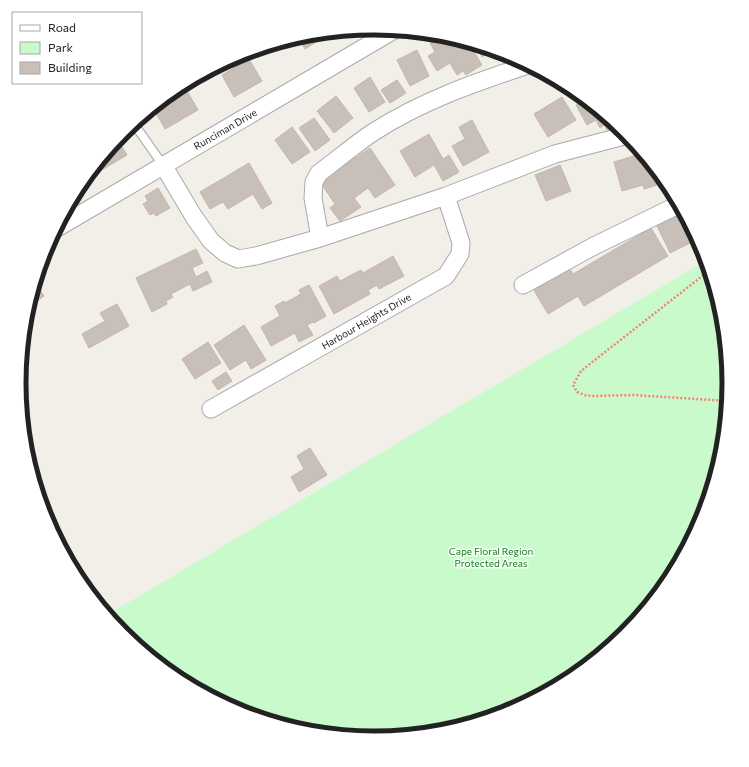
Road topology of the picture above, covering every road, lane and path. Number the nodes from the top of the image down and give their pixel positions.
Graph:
1 (385, 35) edge
2 (521, 67) edge
3 (137, 129) edge
4 (621, 137) edge
5 (163, 165) junction
6 (446, 196) junction
7 (675, 207) edge
8 (65, 223) edge
9 (320, 238) junction
10 (706, 273) edge
11 (524, 285) dead end
12 (722, 401) edge
13 (212, 409) dead end

1 - 5 street, Runciman Drive
2 - 9 street
3 - 5 lane
4 - 6 street
5 - 8 street, Runciman Drive
5 - 9 street
6 - 9 street
6 - 13 street, Harbour Heights Drive
7 - 11 street
10 - 12 path

